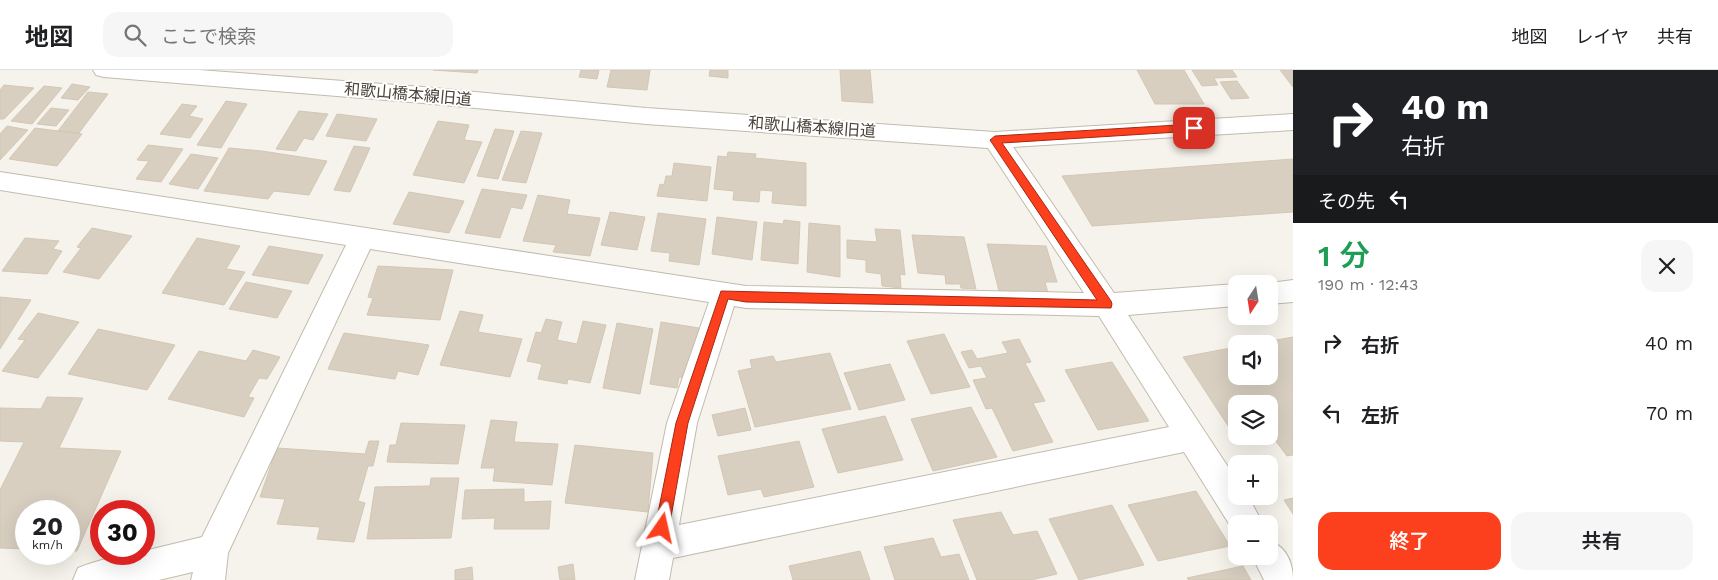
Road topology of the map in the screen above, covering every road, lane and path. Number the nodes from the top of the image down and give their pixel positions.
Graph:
1 (104, 70) edge
2 (194, 70) edge
3 (331, 88) junction
4 (1293, 122) edge
5 (995, 140) junction
6 (0, 181) edge
7 (362, 238) junction
8 (1293, 291) edge
9 (1278, 292) edge
10 (725, 294) junction
11 (1228, 296) edge
12 (1107, 304) junction
13 (1191, 436) junction
14 (1241, 515) edge
15 (659, 545) junction
16 (1274, 565) edge
17 (210, 566) edge
18 (90, 580) edge
19 (652, 580) edge
20 (1284, 580) edge

1 - 3 street, 和歌山橋本線旧道
2 - 3 street, 和歌山橋本線旧道
3 - 5 street, 和歌山橋本線旧道
4 - 5 street, 和歌山橋本線旧道
5 - 12 street
6 - 7 street
7 - 10 street
7 - 17 street
8 - 9 street
10 - 12 street
10 - 15 street
11 - 12 street
12 - 13 street
13 - 14 street
13 - 15 street
15 - 19 street
16 - 20 street
17 - 18 street

